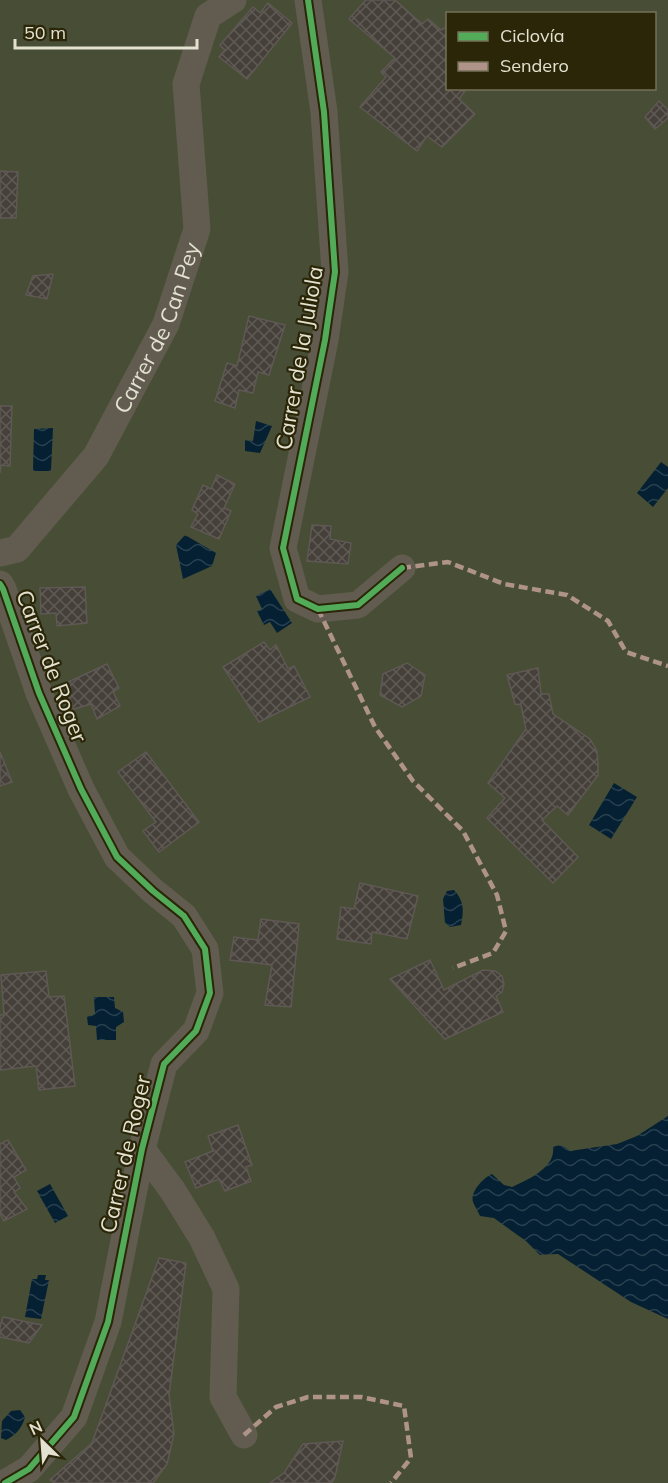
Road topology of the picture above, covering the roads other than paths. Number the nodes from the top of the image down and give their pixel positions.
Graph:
1 (233, 0) edge
2 (308, 0) edge
3 (0, 553) edge
4 (402, 568) dead end
5 (0, 584) edge
6 (142, 1149) junction
7 (244, 1435) dead end
8 (6, 1483) edge

1 - 3 street, Carrer de Can Pey
2 - 4 street, Carrer de la Juliola
5 - 6 street, Carrer de Roger
6 - 7 street, Carrer de Roger
6 - 8 street, Carrer de Roger

